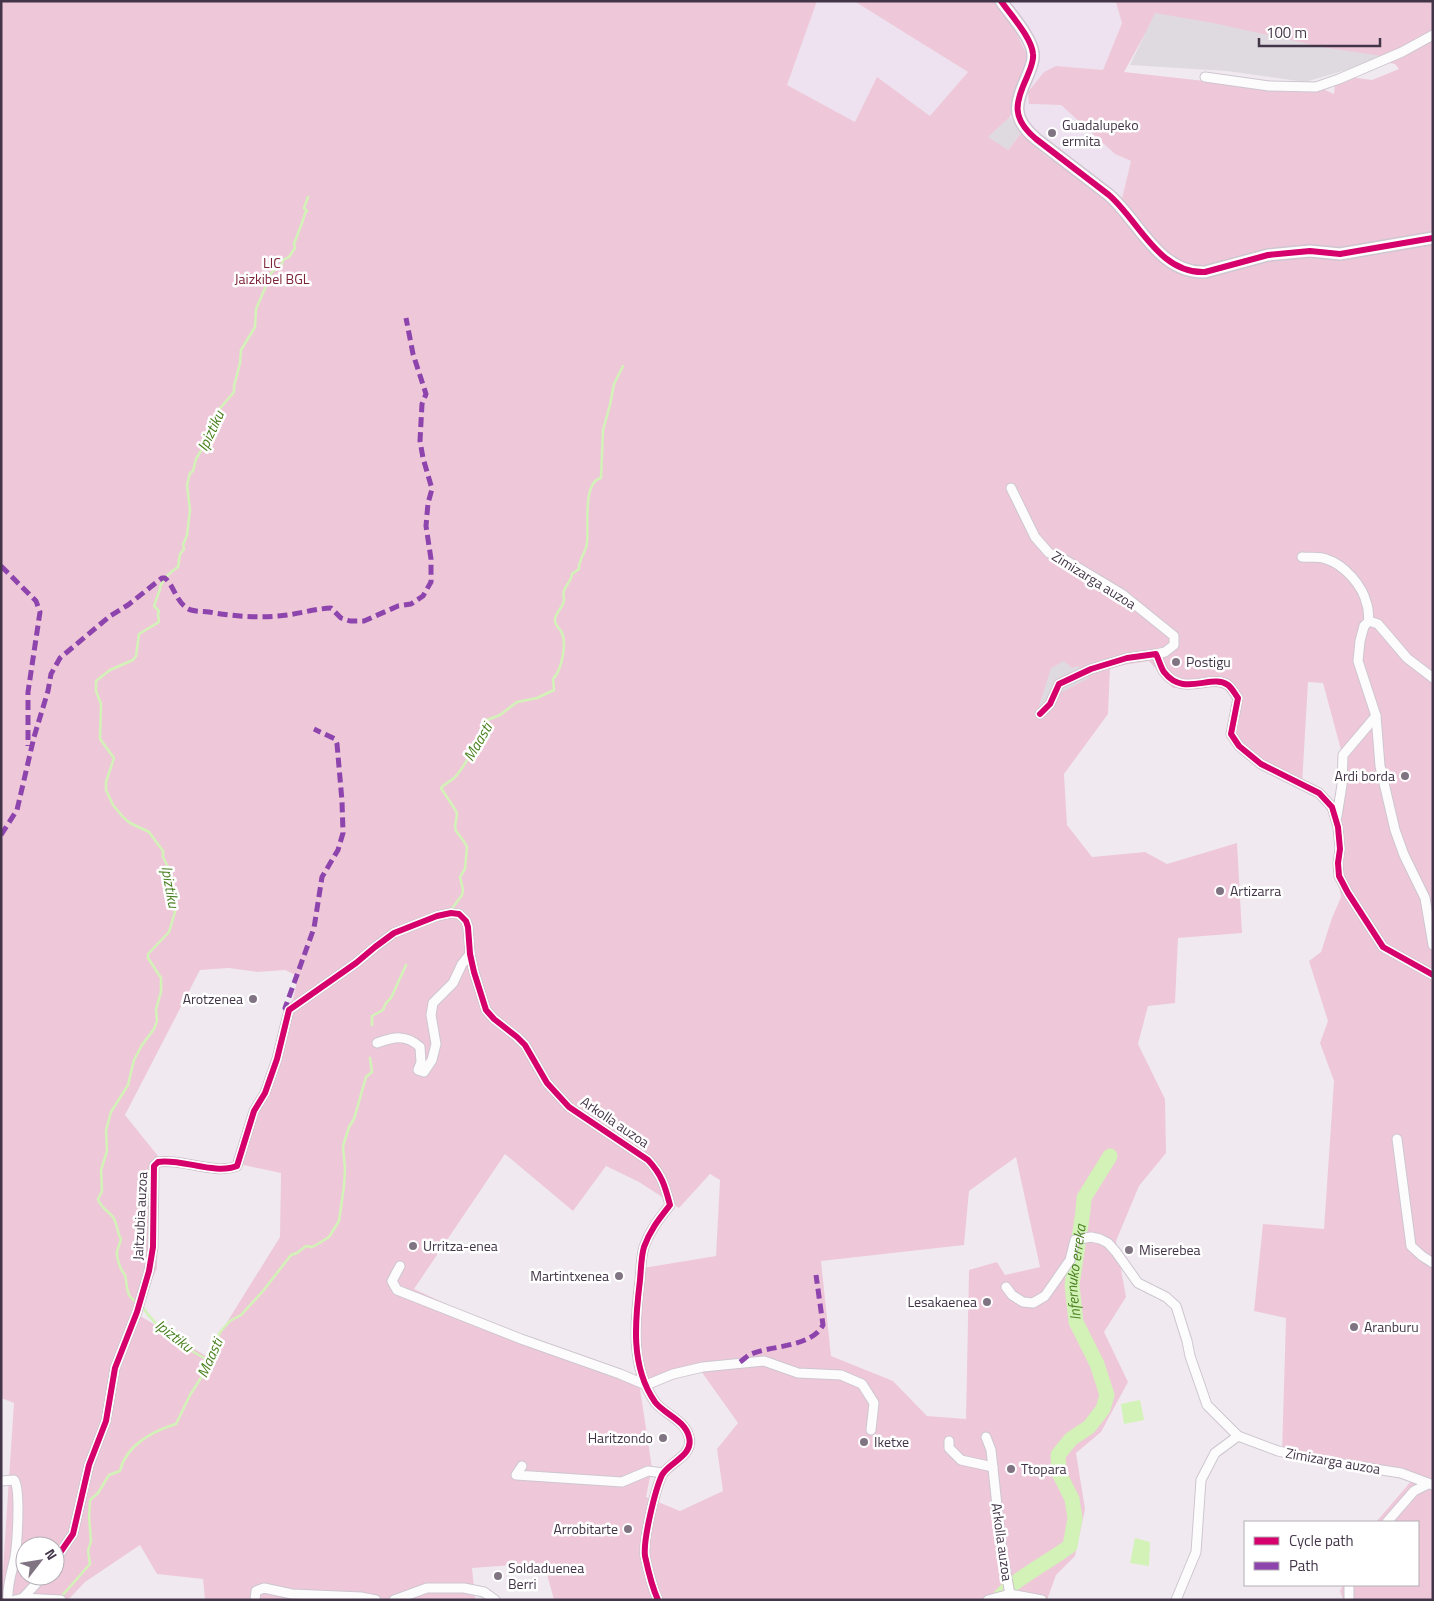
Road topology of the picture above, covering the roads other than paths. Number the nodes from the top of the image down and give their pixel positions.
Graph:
1 (1000, 1) edge
2 (1433, 35) edge
3 (1204, 77) dead end
4 (1433, 238) edge
5 (1011, 488) dead end
6 (1302, 558) dead end
7 (1369, 621) junction
8 (1156, 654) junction
9 (1433, 678) edge
10 (1040, 714) dead end
11 (1376, 716) junction
12 (1336, 820) junction
13 (1433, 945) edge
14 (470, 954) junction
15 (1433, 975) edge
16 (289, 1010) joint
17 (377, 1043) dead end
18 (1397, 1139) dead end
19 (1433, 1263) edge
20 (400, 1266) dead end
21 (1006, 1287) dead end
22 (646, 1385) junction
23 (871, 1430) dead end
24 (1238, 1436) junction
25 (986, 1437) dead end
26 (949, 1441) dead end
27 (522, 1466) dead end
28 (993, 1467) junction
29 (663, 1473) junction
30 (1, 1481) edge
31 (1430, 1484) edge
32 (1388, 1521) edge
33 (65, 1546) edge
34 (33, 1586) edge
35 (1349, 1586) edge
36 (1009, 1589) junction
37 (19, 1599) edge
38 (50, 1599) edge
39 (8, 1600) edge
40 (61, 1600) edge
41 (255, 1600) edge
42 (376, 1600) edge
43 (394, 1600) edge
44 (496, 1600) edge
45 (658, 1600) edge
46 (988, 1600) edge
47 (1042, 1600) edge
48 (1176, 1600) edge
49 (1349, 1600) edge

1 - 4 street
2 - 3 street
5 - 8 street, Zimizarga auzoa
6 - 7 street
7 - 9 street
7 - 11 street
8 - 10 street, Zimizarga auzoa
8 - 12 street
11 - 12 street
11 - 13 street
12 - 15 street
14 - 16 street, Arkolla auzoa
14 - 17 street
14 - 22 street, Arkolla auzoa
16 - 33 street, Jaitzubia auzoa
18 - 19 street
20 - 22 street
21 - 24 street, Zimizarga auzoa
22 - 23 street
22 - 29 street, Arkolla auzoa
24 - 31 street, Zimizarga auzoa
24 - 48 street
25 - 28 street, Arkolla auzoa
26 - 28 street
27 - 29 street
28 - 36 street, Arkolla auzoa
29 - 45 street
30 - 39 street
31 - 32 street, Zimizarga auzoa
34 - 37 street
35 - 49 street
36 - 46 street, Arkolla auzoa
36 - 47 street
37 - 38 street
38 - 40 street
41 - 42 street
43 - 44 street

